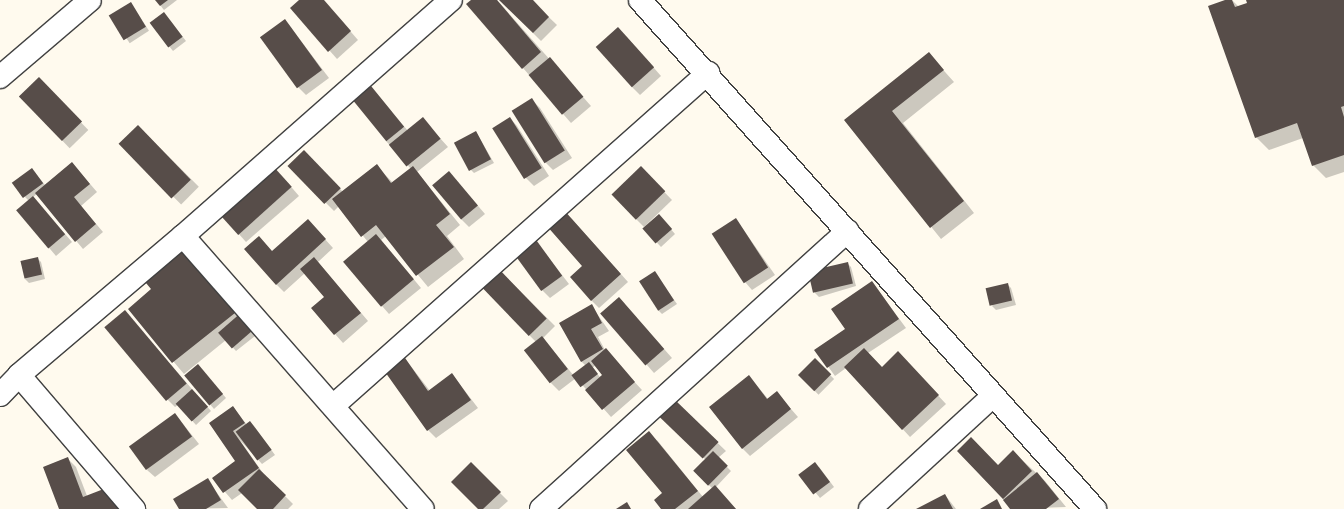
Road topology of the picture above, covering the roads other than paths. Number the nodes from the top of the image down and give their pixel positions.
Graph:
1 (90, 0) edge
2 (451, 0) edge
3 (640, 0) edge
4 (708, 73) junction
5 (0, 77) edge
6 (848, 231) junction
7 (183, 236) junction
8 (19, 375) junction
9 (0, 395) edge
10 (993, 396) junction
11 (333, 406) junction
12 (134, 509) edge
13 (423, 509) edge
14 (541, 509) edge
15 (870, 509) edge
16 (1095, 509) edge

1 - 5 street
2 - 7 street
3 - 4 street
4 - 6 street
4 - 11 street
6 - 10 street
6 - 14 street
7 - 8 street
7 - 11 street
8 - 9 street
8 - 12 street
10 - 15 street
10 - 16 street
11 - 13 street

